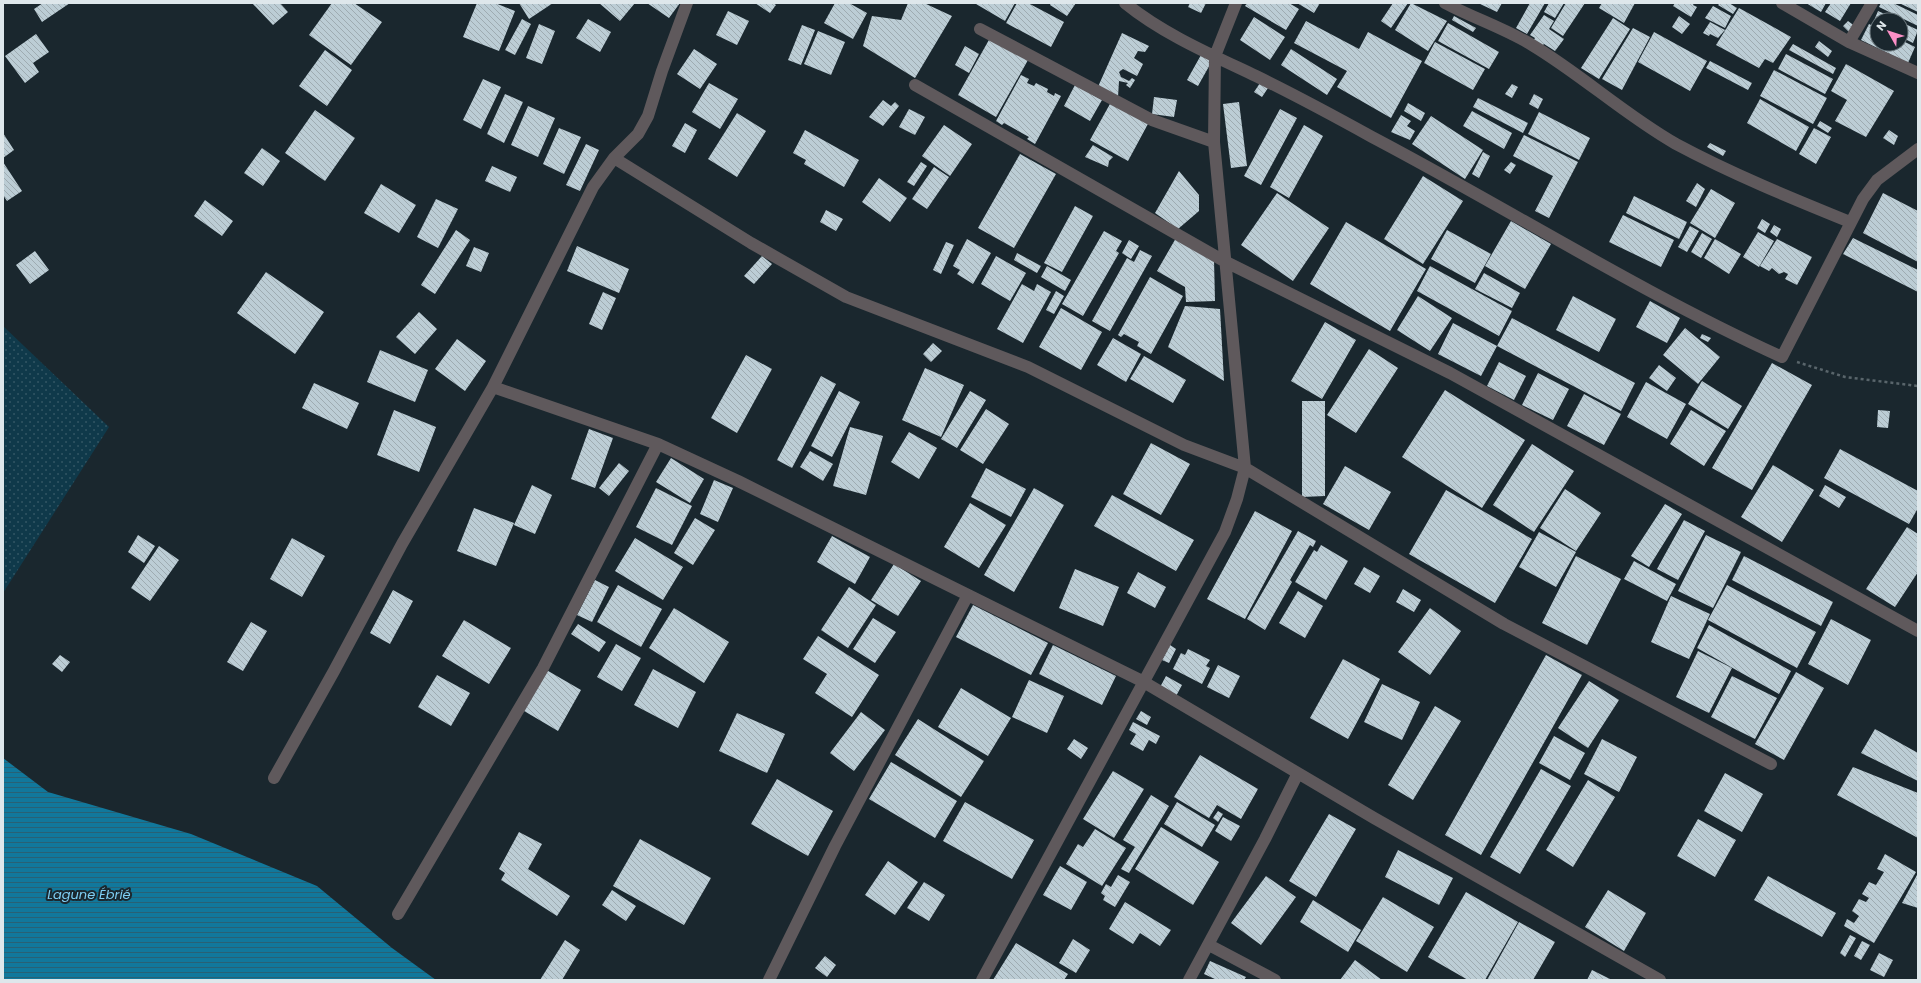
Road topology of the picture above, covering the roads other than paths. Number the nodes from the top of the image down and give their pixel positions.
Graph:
1 (687, 3) edge
2 (1125, 3) edge
3 (1236, 3) edge
4 (1445, 3) edge
5 (1782, 3) edge
6 (1872, 3) edge
7 (980, 29) dead end
8 (1849, 42) junction
9 (1215, 56) junction
10 (1918, 73) edge
11 (915, 85) dead end
12 (1214, 142) junction
13 (1918, 149) edge
14 (614, 158) junction
15 (1850, 222) junction
16 (1224, 261) junction
17 (493, 387) junction
18 (658, 444) junction
19 (1245, 468) junction
20 (968, 595) junction
21 (1918, 631) edge
22 (1142, 681) junction
23 (1771, 764) dead end
24 (1298, 773) junction
25 (274, 778) dead end
26 (398, 914) dead end
27 (1209, 945) junction
28 (769, 980) edge
29 (982, 980) edge
30 (1188, 980) edge
31 (1274, 980) edge
32 (1660, 980) edge

1 - 14 street
2 - 9 street
3 - 9 street
4 - 15 street
5 - 8 street
6 - 8 street
7 - 12 street
8 - 10 street
9 - 12 street
9 - 15 street
11 - 16 street
12 - 16 street
13 - 15 street
14 - 17 street
14 - 19 street
16 - 19 street
16 - 21 street
17 - 18 street
17 - 25 street
18 - 20 street
18 - 26 street
19 - 22 street
19 - 23 street
20 - 22 street
20 - 28 street
22 - 24 street
22 - 29 street
24 - 27 street
24 - 32 street
27 - 30 street
27 - 31 street

